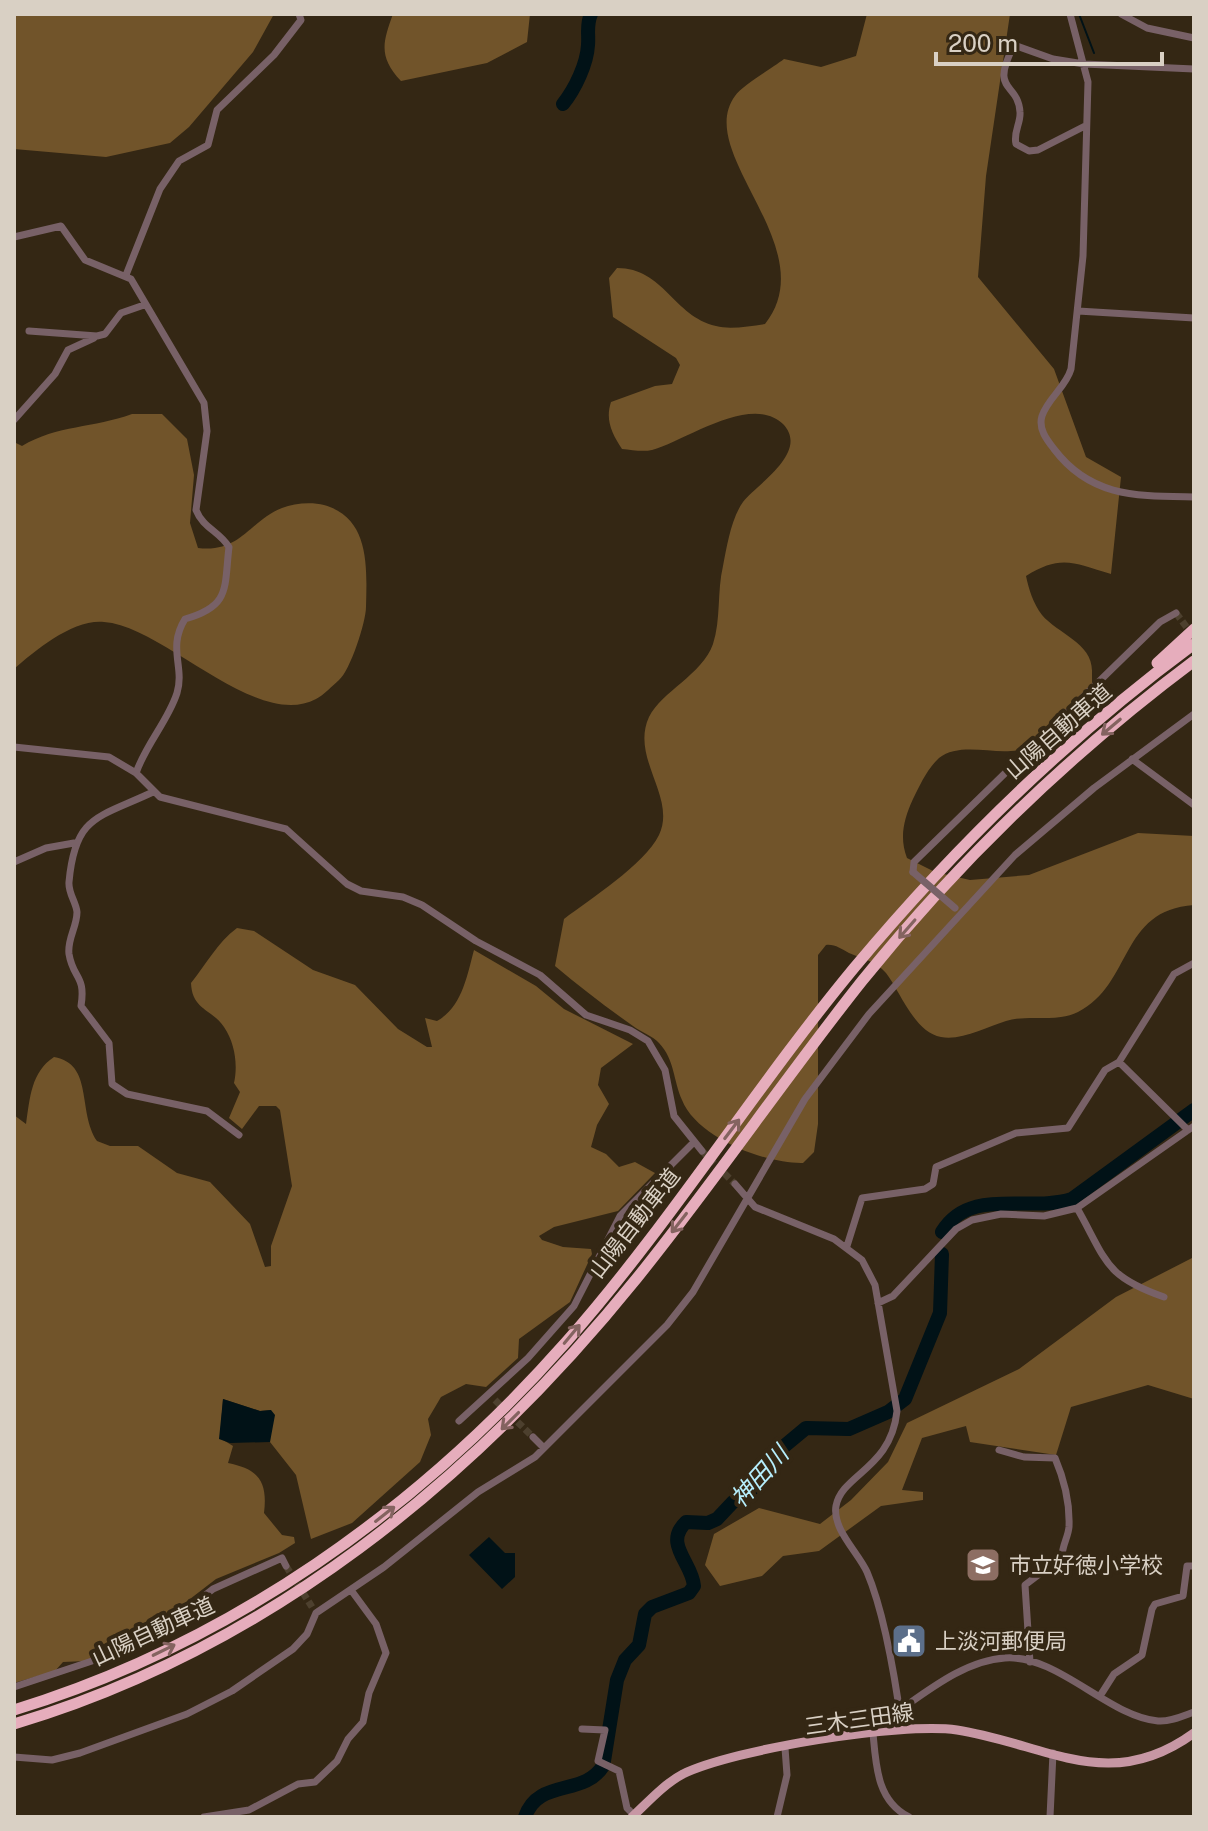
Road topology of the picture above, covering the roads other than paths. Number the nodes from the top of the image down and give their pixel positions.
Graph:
1 (299, 14) edge
2 (1070, 14) edge
3 (1121, 14) edge
4 (1194, 38) edge
5 (1084, 64) junction
6 (1194, 69) edge
7 (1085, 126) junction
8 (14, 237) edge
9 (126, 275) junction
10 (144, 305) junction
11 (1078, 311) junction
12 (1194, 318) edge
13 (29, 331) dead end
14 (97, 336) junction
15 (14, 420) edge
16 (1194, 497) edge
17 (1176, 613) dead end
18 (1194, 629) edge
19 (1194, 644) edge
20 (1194, 664) edge
21 (1194, 714) edge
22 (14, 747) edge
23 (1063, 750) junction
24 (1132, 759) junction
25 (136, 773) junction
26 (153, 792) junction
27 (1194, 805) edge
28 (74, 843) junction
29 (14, 862) edge
30 (958, 910) junction
31 (1194, 963) edge
32 (1119, 1062) junction
33 (1186, 1124) edge
34 (239, 1135) dead end
35 (693, 1143) junction
36 (702, 1151) tunnel mouth
37 (735, 1184) tunnel mouth
38 (747, 1200) junction
39 (1077, 1208) junction
40 (847, 1246) junction
41 (1164, 1297) dead end
42 (878, 1303) junction
43 (459, 1421) dead end
44 (533, 1437) tunnel mouth
45 (544, 1448) junction
46 (999, 1450) dead end
47 (286, 1566) dead end
48 (1194, 1566) edge
49 (351, 1590) junction
50 (1030, 1662) junction
51 (14, 1687) edge
52 (1100, 1696) junction
53 (14, 1710) edge
54 (900, 1710) junction
55 (1194, 1712) edge
56 (14, 1724) edge
57 (902, 1728) junction
58 (582, 1729) dead end
59 (873, 1733) junction
60 (1194, 1733) edge
61 (785, 1748) junction
62 (1053, 1753) junction
63 (14, 1757) edge
64 (633, 1816) edge
65 (204, 1817) edge
66 (777, 1817) edge
67 (909, 1817) edge
68 (1050, 1817) edge

1 - 9 street
2 - 5 street
3 - 4 street
5 - 6 street
5 - 7 street
5 - 7 street
7 - 11 street
8 - 9 street
9 - 10 street
10 - 14 street
10 - 25 street
11 - 12 street
11 - 16 street
13 - 14 street
14 - 15 street
17 - 30 street, bridge
18 - 23 highway
19 - 23 highway, 山陽自動車道
20 -> 56 highway, 山陽自動車道
21 - 24 street
22 - 25 street
53 -> 23 highway, 山陽自動車道
24 - 27 street
24 - 30 street
25 - 26 street
26 - 28 street
26 - 35 street
28 - 29 street
28 - 34 street
30 - 38 street
31 - 32 street
32 - 33 street
32 - 40 street
33 - 39 street
35 - 36 street
35 - 43 street
37 - 38 street
38 - 40 street
38 - 45 street
39 - 41 street
39 - 42 street
40 - 42 street
42 - 54 street
44 - 45 street
45 - 49 street
46 - 50 street
47 - 51 street
48 - 52 street
49 - 63 street
49 - 65 street
50 - 52 street
50 - 54 street
52 - 55 street
54 - 57 street
57 - 59 main road, 三木三田線
57 - 62 main road, 三木三田線
58 - 64 street
59 - 61 main road, 三木三田線
59 - 67 street
60 - 62 main road, 三木三田線
61 - 64 main road, 三木三田線
61 - 66 street
62 - 68 street

